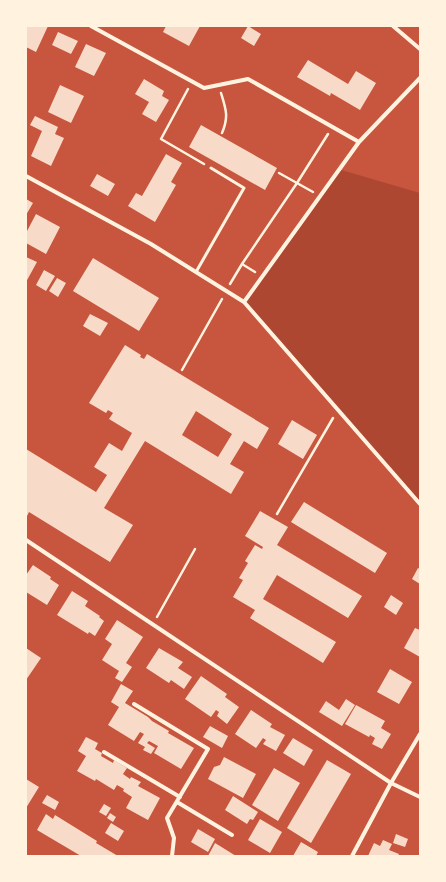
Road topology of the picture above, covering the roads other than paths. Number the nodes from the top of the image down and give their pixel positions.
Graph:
1 (91, 26) edge
2 (393, 26) edge
3 (420, 49) edge
4 (420, 78) edge
5 (359, 142) junction
6 (211, 168) road end
7 (26, 176) edge
8 (196, 272) junction
9 (244, 302) junction
10 (420, 504) edge
11 (26, 540) edge
12 (134, 704) dead end
13 (420, 734) edge
14 (104, 752) dead end
15 (391, 783) junction
16 (420, 796) edge
17 (180, 797) junction
18 (177, 802) junction
19 (232, 834) dead end
20 (172, 856) edge
21 (352, 856) edge

1 - 5 street
2 - 3 street
4 - 5 street
5 - 9 street
6 - 8 lane
7 - 8 street
8 - 9 street
9 - 10 street
11 - 15 street
12 - 17 street
13 - 15 street
14 - 17 street
15 - 16 street
15 - 21 street
17 - 18 street
18 - 19 street
18 - 20 street

